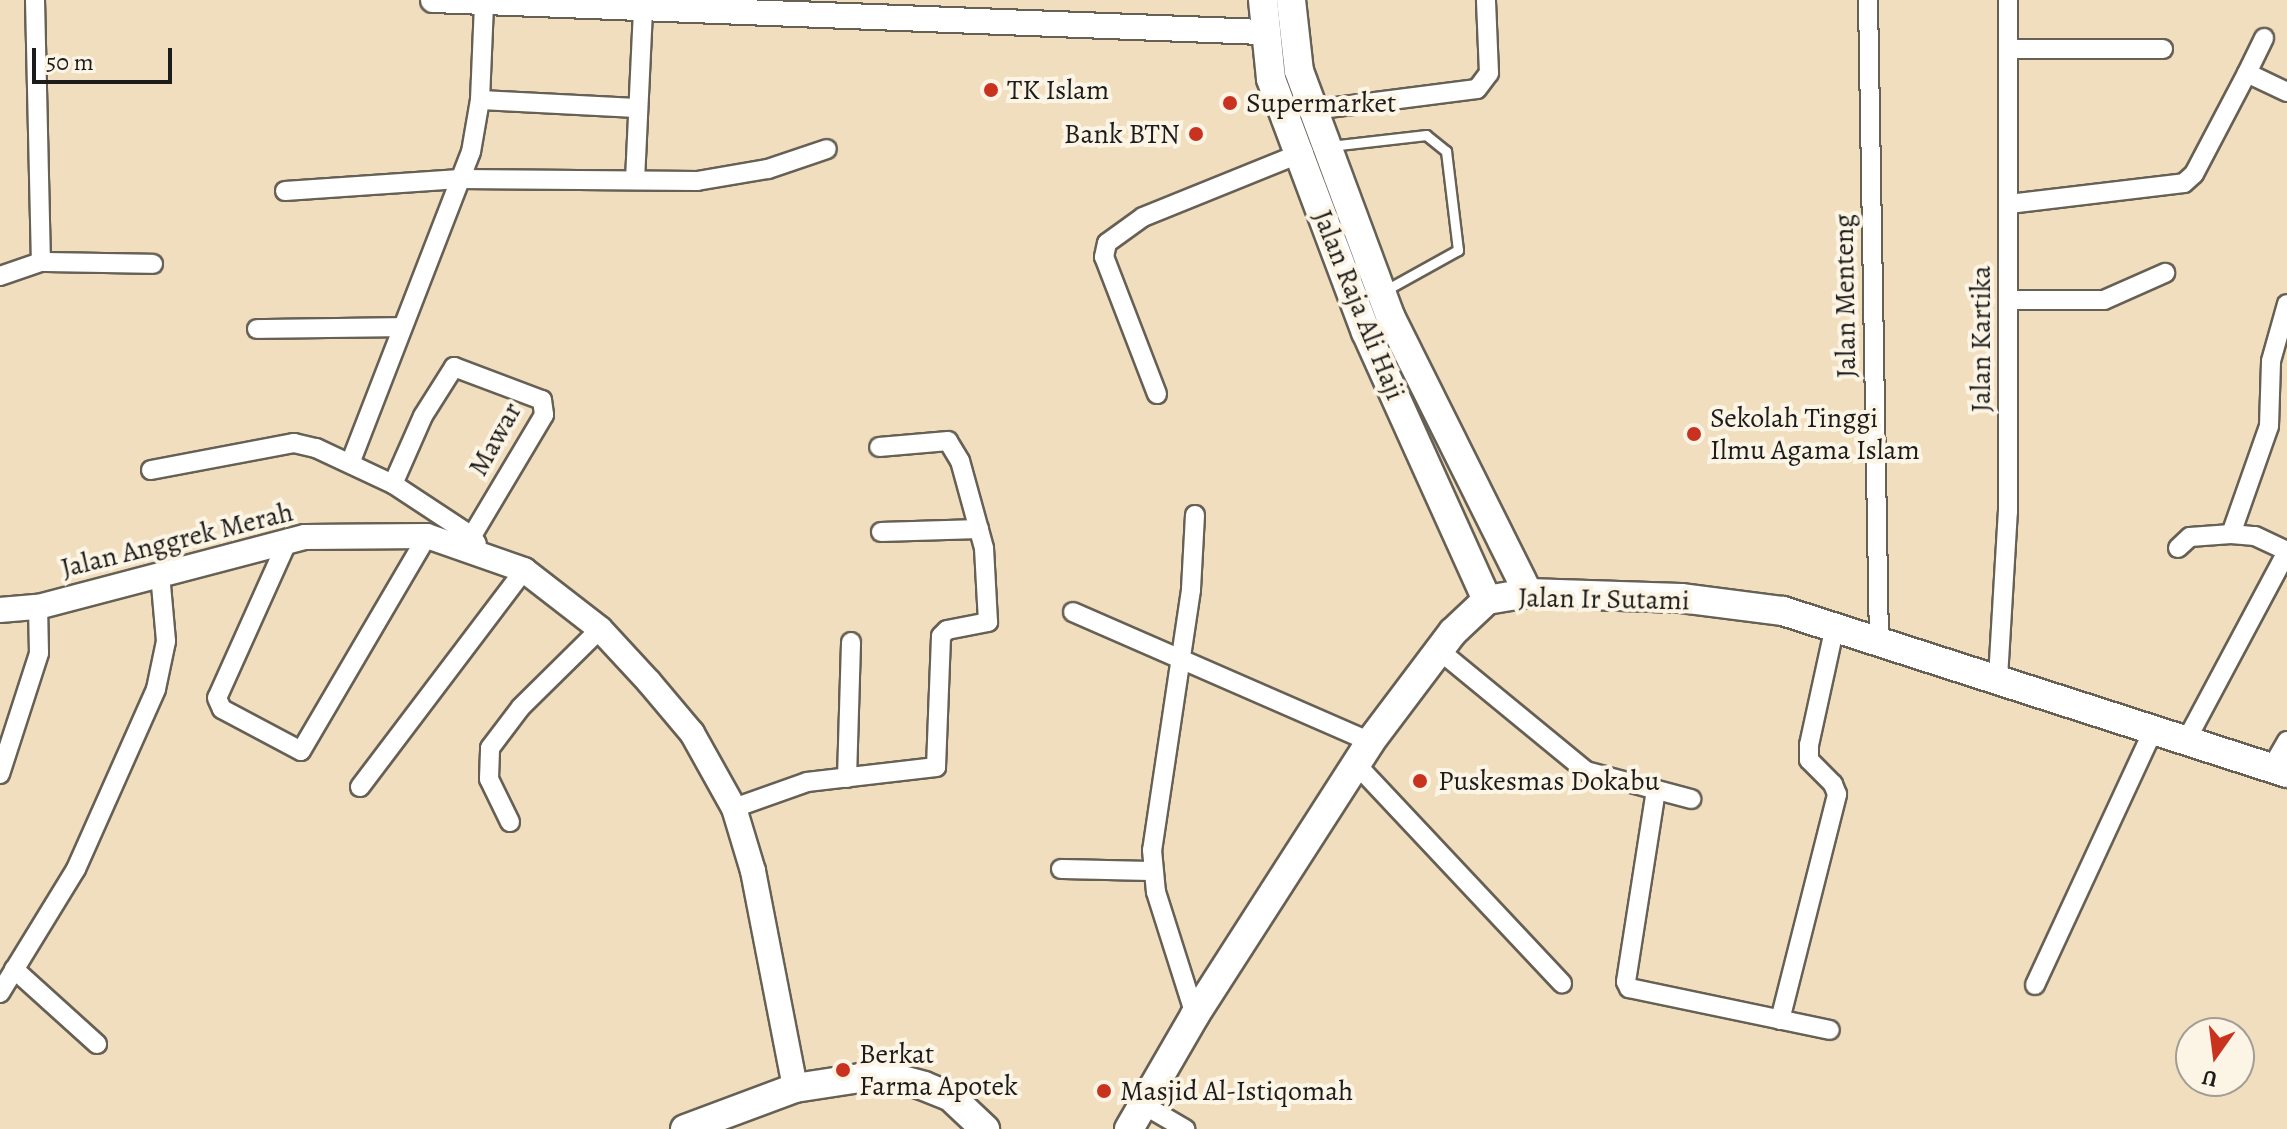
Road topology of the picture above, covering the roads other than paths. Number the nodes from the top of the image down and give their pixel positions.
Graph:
1 (35, 0) edge
2 (433, 0) edge
3 (1263, 0) edge
4 (1291, 0) edge
5 (1486, 0) edge
6 (1868, 0) edge
7 (2008, 0) edge
8 (484, 5) junction
9 (643, 8) junction
10 (835, 9) edge
11 (1263, 32) junction
12 (2264, 38) dead end
13 (2009, 49) junction
14 (2163, 49) dead end
15 (2247, 73) junction
16 (2287, 92) edge
17 (480, 100) junction
18 (637, 108) junction
19 (1313, 110) junction
20 (1327, 146) junction
21 (827, 149) dead end
22 (1299, 154) junction
23 (460, 179) junction
24 (635, 180) junction
25 (285, 191) dead end
26 (2009, 204) junction
27 (41, 262) junction
28 (153, 264) dead end
29 (2165, 273) dead end
30 (0, 276) edge
31 (1382, 292) junction
32 (2009, 300) junction
33 (2287, 304) edge
34 (400, 327) junction
35 (257, 329) dead end
36 (1157, 394) dead end
37 (879, 447) dead end
38 (351, 461) junction
39 (151, 470) dead end
40 (393, 484) junction
41 (1195, 515) dead end
42 (979, 529) junction
43 (881, 532) dead end
44 (2231, 534) junction
45 (427, 536) junction
46 (289, 538) junction
47 (476, 543) junction
48 (2178, 548) dead end
49 (2287, 552) edge
50 (524, 570) junction
51 (160, 574) junction
52 (1528, 593) junction
53 (1487, 600) junction
54 (38, 607) junction
55 (0, 610) edge
56 (1073, 612) dead end
57 (1835, 626) junction
58 (600, 629) junction
59 (1879, 640) junction
60 (851, 642) dead end
61 (1440, 651) junction
62 (1180, 660) junction
63 (1998, 678) junction
64 (2154, 729) junction
65 (2187, 739) junction
66 (2287, 741) edge
67 (1363, 753) junction
68 (2280, 770) edge
69 (0, 774) edge
70 (847, 778) junction
71 (360, 787) dead end
72 (1656, 790) junction
73 (1691, 799) dead end
74 (734, 808) junction
75 (510, 822) dead end
76 (1061, 869) dead end
77 (1152, 871) junction
78 (14, 969) junction
79 (1562, 983) dead end
80 (2035, 985) dead end
81 (0, 993) edge
82 (1195, 1015) junction
83 (1780, 1020) junction
84 (1830, 1030) dead end
85 (97, 1044) dead end
86 (795, 1088) junction
87 (1136, 1117) edge
88 (685, 1129) edge
89 (985, 1129) edge
90 (1185, 1129) edge

1 - 27 street
2 - 8 street
3 - 11 main road, Jalan Raja Ali Haji
4 - 19 main road
5 - 19 street
6 - 59 street, Jalan Menteng
7 - 13 street, Jalan Kartika
8 - 9 street
8 - 17 street
9 - 10 street
9 - 18 street
10 - 11 street
11 - 22 main road, Jalan Raja Ali Haji
12 - 15 street
13 - 14 street
13 - 26 street, Jalan Kartika
15 - 16 street
15 - 26 street
17 - 18 street
17 - 23 street
18 - 24 street
19 - 20 main road
20 - 31 main road
20 - 31 lane
21 - 24 street
22 - 36 street
22 - 53 main road, Jalan Raja Ali Haji
23 - 24 street
23 - 25 street
23 - 34 street
26 - 32 street, Jalan Kartika
27 - 28 street
27 - 30 street
29 - 32 street
31 - 52 main road
32 - 63 street, Jalan Kartika
33 - 44 street
34 - 35 street
34 - 38 street
37 - 42 street
38 - 39 street
38 - 40 street
40 - 47 street
40 - 47 street, Mawar
41 - 62 street
42 - 43 street
42 - 70 street
44 - 48 street
44 - 49 street
45 - 46 street, Jalan Anggrek Merah
45 - 46 street
45 - 47 street, Jalan Anggrek Merah
46 - 51 street, Jalan Anggrek Merah
47 - 50 street, Jalan Anggrek Merah
49 - 65 street
50 - 58 street, Jalan Anggrek Merah
50 - 71 street
51 - 54 street, Jalan Anggrek Merah
51 - 78 street
52 - 53 main road, Jalan Ir Sutami
52 - 57 main road, Jalan Ir Sutami
53 - 61 main road, Jalan Ir Sutami
54 - 55 street, Jalan Anggrek Merah
54 - 69 street
56 - 62 street
57 - 59 main road, Jalan Ir Sutami
57 - 83 street
58 - 74 street, Jalan Anggrek Merah
58 - 75 street
59 - 63 main road, Jalan Ir Sutami
60 - 70 street
61 - 67 main road, Jalan Ir Sutami
61 - 72 street
62 - 67 street
62 - 77 street
63 - 64 main road, Jalan Ir Sutami
64 - 65 main road, Jalan Ir Sutami
64 - 80 street
65 - 68 main road, Jalan Ir Sutami
66 - 68 street
67 - 79 street
67 - 82 main road, Jalan Ir Sutami
70 - 74 street
72 - 73 street
72 - 83 street
74 - 86 street, Jalan Anggrek Merah
76 - 77 street
77 - 82 street
78 - 81 street
78 - 85 street
82 - 87 main road, Jalan Ir Sutami
83 - 84 street
86 - 88 main road
86 - 89 main road
87 - 90 street

